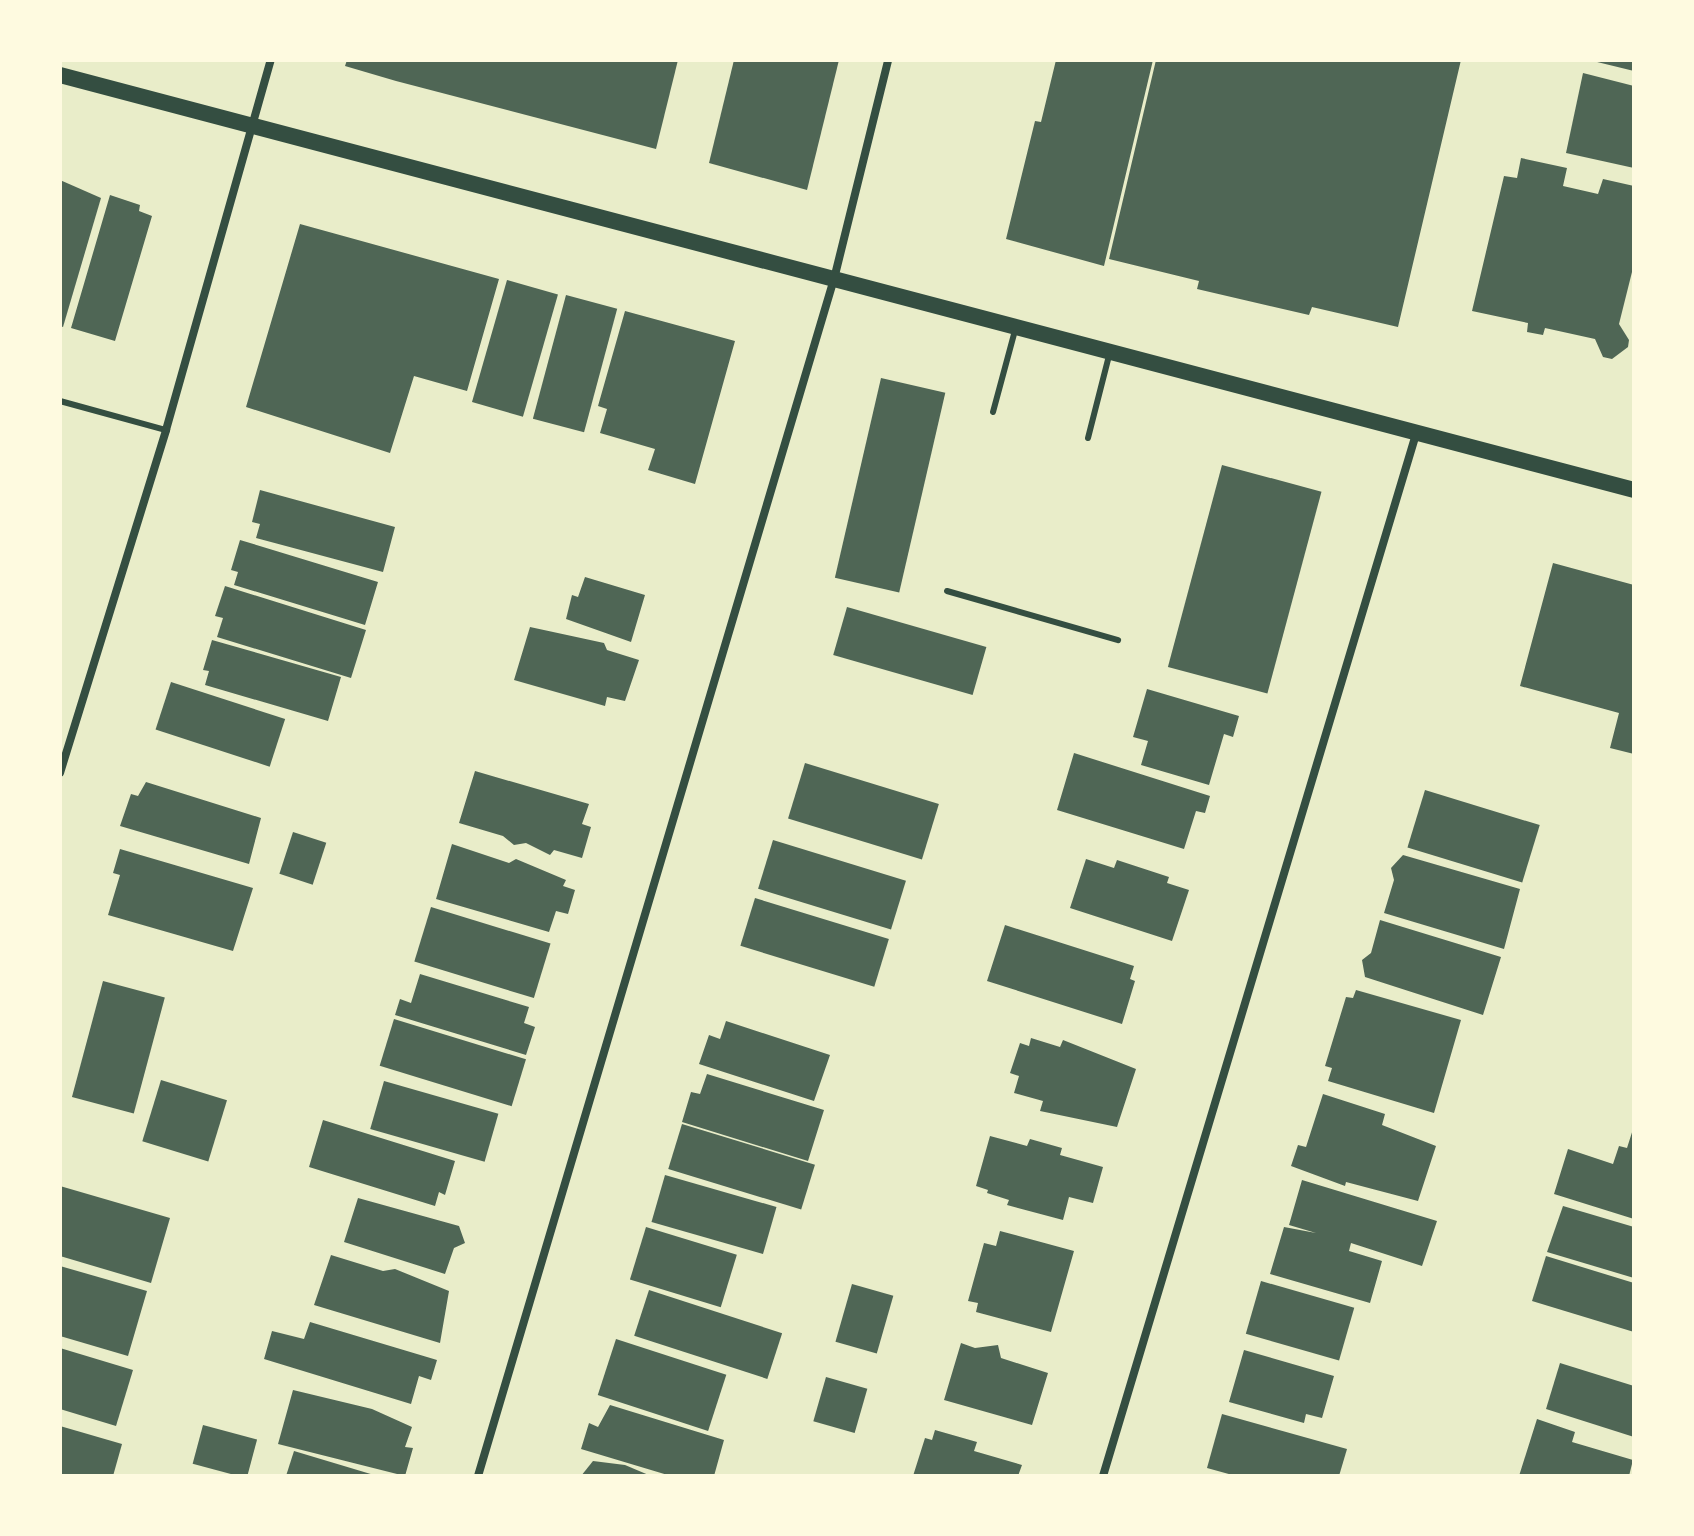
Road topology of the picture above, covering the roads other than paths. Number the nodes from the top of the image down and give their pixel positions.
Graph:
1 (271, 60) edge
2 (888, 60) edge
3 (60, 75) edge
4 (252, 125) junction
5 (834, 279) junction
6 (1016, 327) junction
7 (1110, 352) junction
8 (60, 401) edge
9 (993, 412) dead end
10 (166, 430) junction
11 (1416, 434) junction
12 (1088, 438) dead end
13 (1634, 490) edge
14 (947, 591) dead end
15 (1118, 640) dead end
16 (60, 773) edge
17 (478, 1476) edge
18 (1103, 1476) edge

1 - 4 street
2 - 5 street
3 - 4 main road
4 - 5 main road
4 - 10 street
5 - 6 main road
5 - 17 street
6 - 7 main road
6 - 9 lane
7 - 11 main road
7 - 12 lane
8 - 10 lane
10 - 16 street
11 - 13 main road
11 - 18 street
14 - 15 lane

